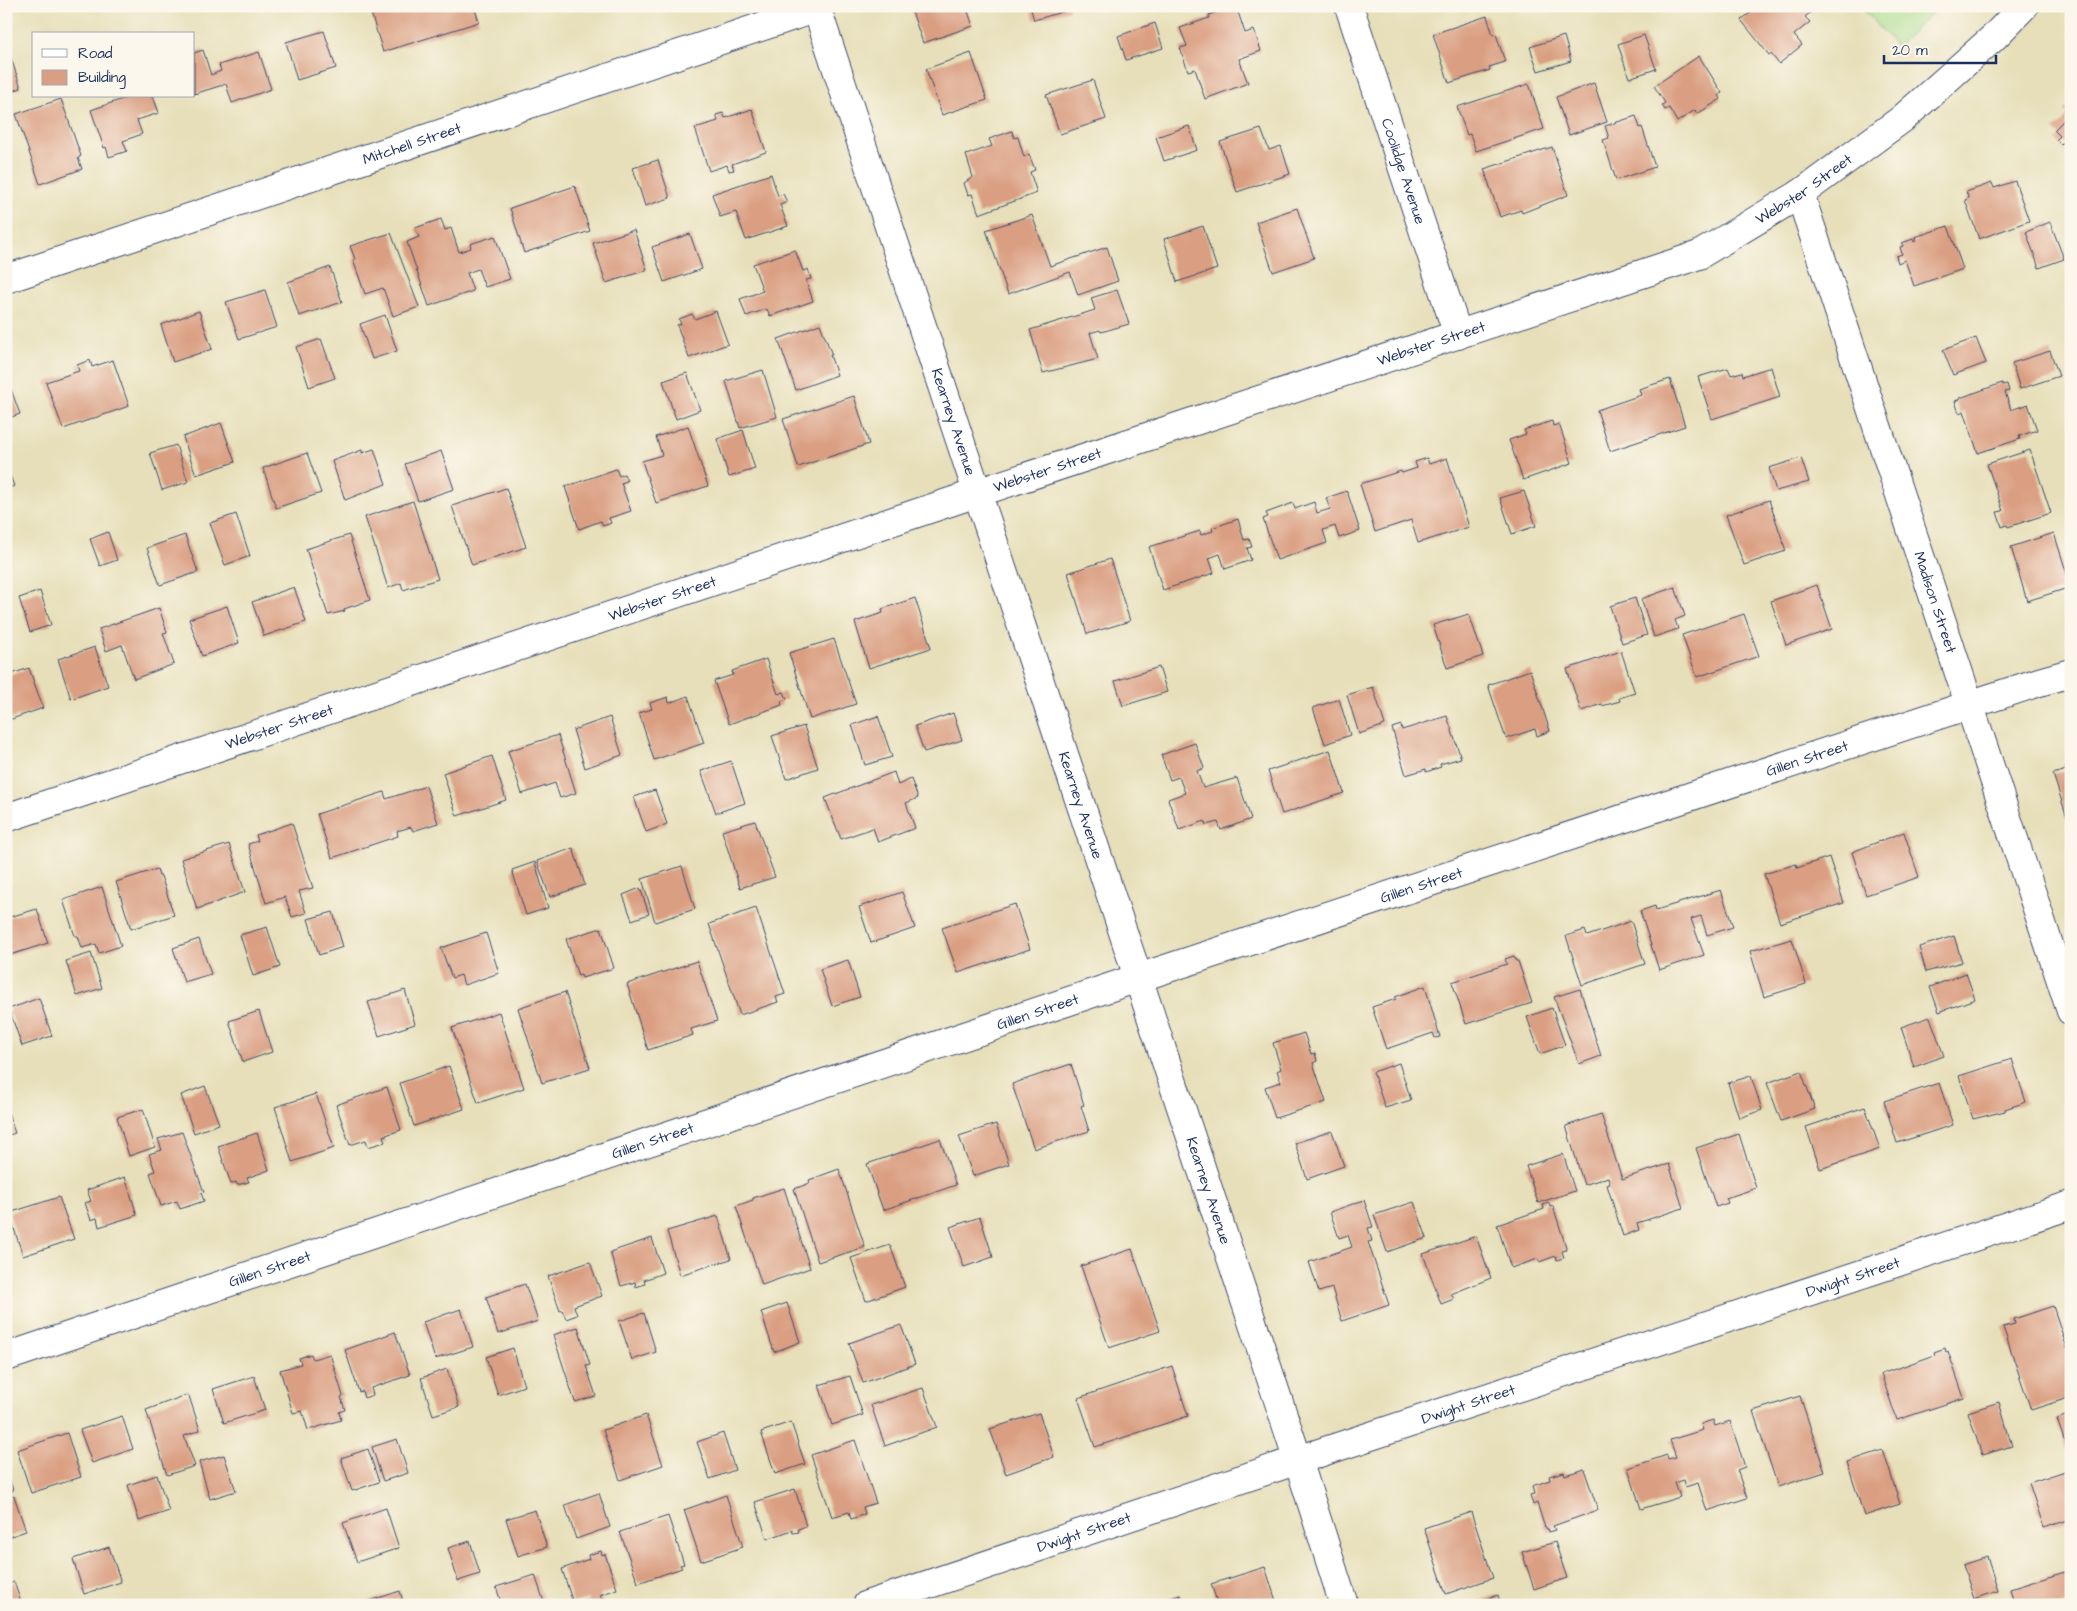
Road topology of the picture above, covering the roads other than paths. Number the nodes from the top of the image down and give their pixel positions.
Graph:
1 (1349, 6) edge
2 (2024, 6) edge
3 (817, 7) edge
4 (1800, 194) junction
5 (6, 279) edge
6 (1458, 335) junction
7 (977, 493) junction
8 (2071, 673) edge
9 (1970, 705) junction
10 (6, 818) edge
11 (1138, 978) junction
12 (2071, 1011) edge
13 (2071, 1205) edge
14 (6, 1357) edge
15 (1298, 1460) junction
16 (867, 1605) edge
17 (1344, 1605) edge

1 - 6 street, Coolidge Avenue
2 - 4 street, Webster Street
3 - 5 street, Mitchell Street
3 - 7 street, Kearney Avenue
4 - 6 street, Webster Street
4 - 9 street, Madison Street
6 - 7 street, Webster Street
7 - 10 street, Webster Street
7 - 11 street, Kearney Avenue
8 - 9 street, Gillen Street
9 - 11 street, Gillen Street
9 - 12 street, Madison Street
11 - 14 street, Gillen Street
11 - 15 street, Kearney Avenue
13 - 15 street, Dwight Street
15 - 16 street, Dwight Street
15 - 17 street, Kearney Avenue

